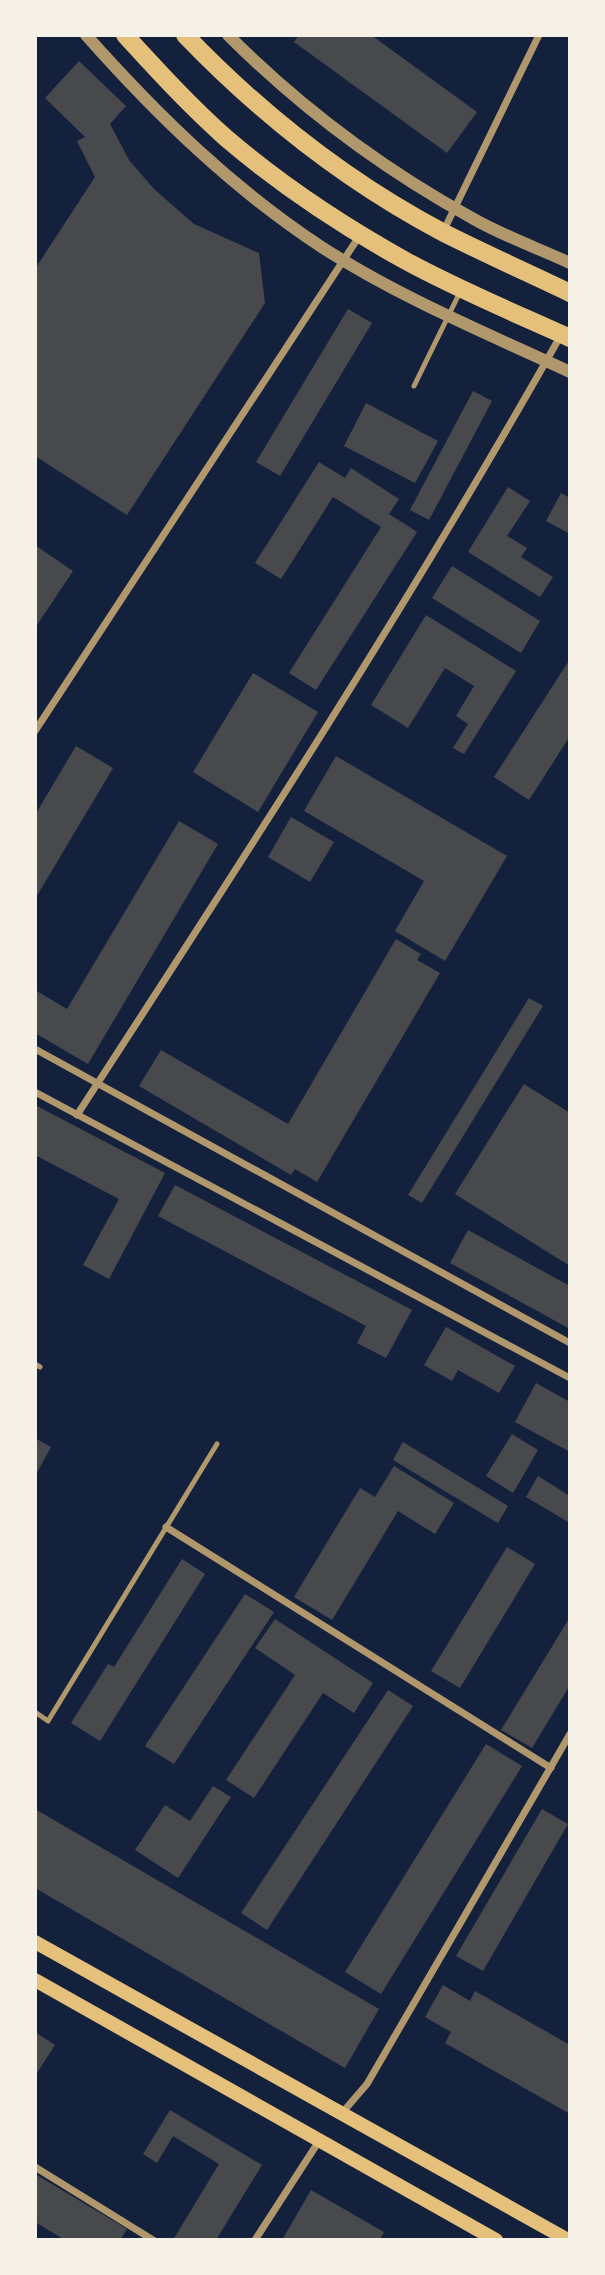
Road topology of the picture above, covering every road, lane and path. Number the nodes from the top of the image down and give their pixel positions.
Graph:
1 (86, 35) edge
2 (125, 35) edge
3 (186, 35) edge
4 (228, 35) edge
5 (539, 35) edge
6 (455, 208) junction
7 (443, 232) junction
8 (361, 234) junction
9 (344, 260) junction
10 (570, 263) edge
11 (462, 289) junction
12 (570, 293) edge
13 (448, 317) junction
14 (566, 336) edge
15 (547, 361) junction
16 (570, 372) edge
17 (414, 386) dead end
18 (35, 731) edge
19 (35, 1049) edge
20 (98, 1083) junction
21 (35, 1092) edge
22 (78, 1115) junction
23 (570, 1343) edge
24 (570, 1378) edge
25 (217, 1444) dead end
26 (166, 1527) junction
27 (35, 1712) edge
28 (570, 1734) edge
29 (551, 1768) junction
30 (35, 1942) edge
31 (35, 1980) edge
32 (342, 2113) junction
33 (319, 2140) junction
34 (35, 2167) edge
35 (153, 2240) edge
36 (255, 2240) edge
37 (496, 2240) edge
38 (568, 2240) edge

1 - 9 street
2 - 8 main road
3 - 7 main road
4 - 6 street
5 - 6 street
6 - 7 street
6 - 10 street
7 - 12 main road
8 - 9 street
8 - 11 main road
9 - 13 street
9 - 18 street
11 - 13 lane
11 - 14 main road
13 - 15 street
13 - 17 lane
14 - 15 street
15 - 16 street
15 - 20 street
19 - 20 street
20 - 22 street
20 - 23 street
21 - 22 street
22 - 24 street
25 - 26 lane
26 - 27 lane
26 - 29 street
28 - 29 street
29 - 32 street
30 - 32 main road
31 - 33 main road
32 - 38 main road
33 - 36 street
33 - 37 main road
34 - 35 street

